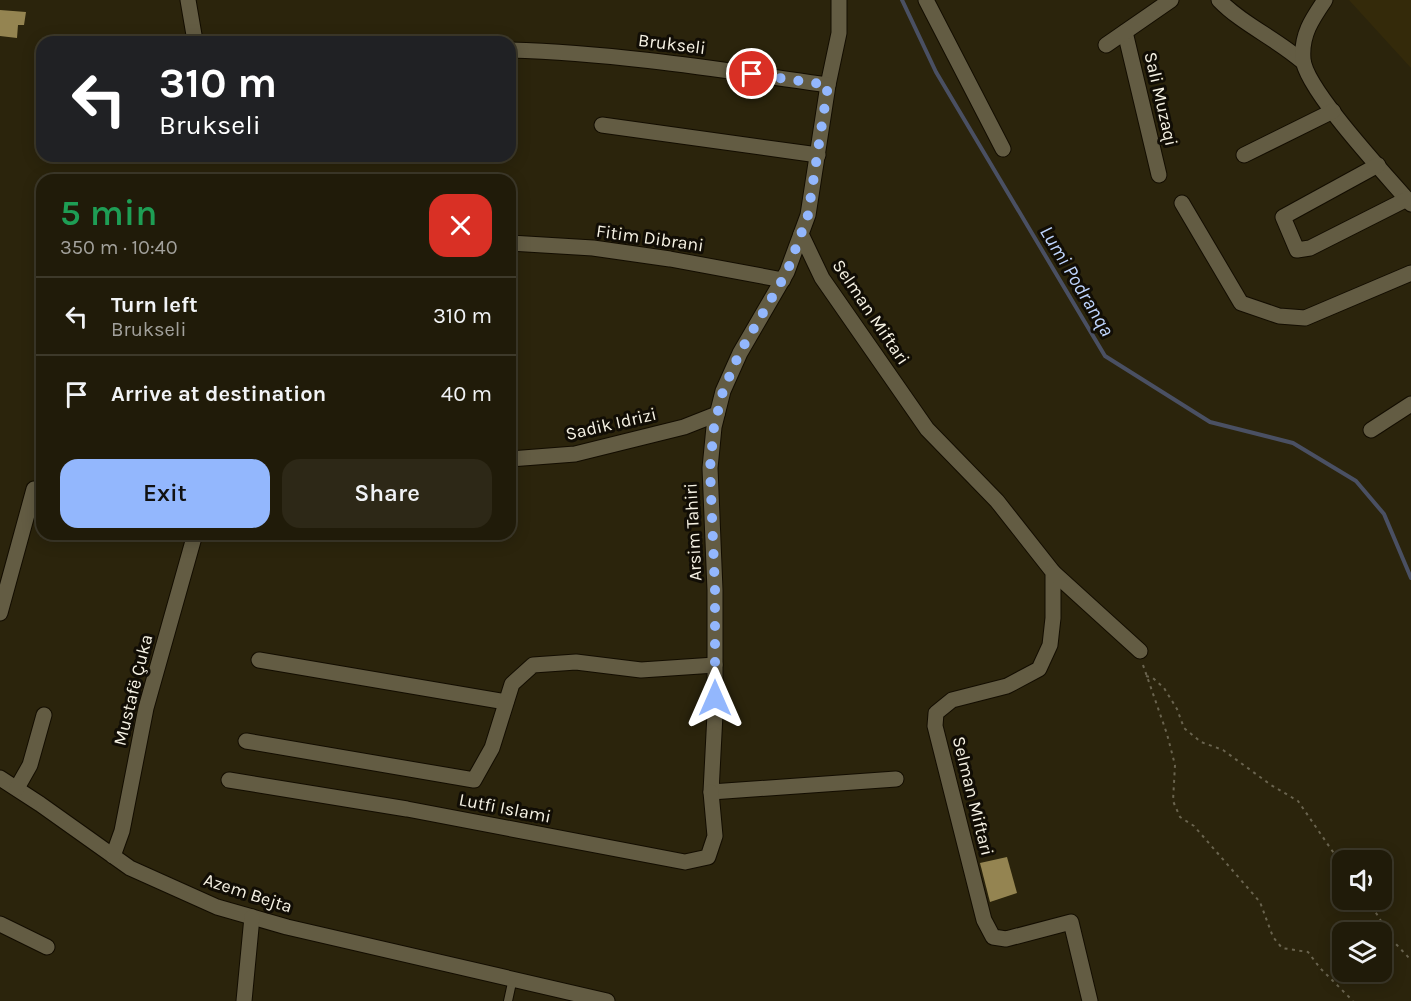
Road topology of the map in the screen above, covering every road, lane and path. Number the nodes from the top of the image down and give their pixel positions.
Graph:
1 (188, 0) edge
2 (839, 0) edge
3 (926, 0) edge
4 (1171, 0) edge
5 (1219, 0) edge
6 (1325, 0) edge
7 (1125, 32) junction
8 (194, 35) dead end
9 (1106, 45) dead end
10 (516, 50) edge
11 (1303, 62) junction
12 (828, 85) junction
13 (1333, 111) junction
14 (602, 125) dead end
15 (1003, 149) dead end
16 (818, 154) junction
17 (1244, 155) dead end
18 (1378, 165) junction
19 (1159, 175) dead end
20 (1409, 201) edge
21 (1182, 203) dead end
22 (801, 234) junction
23 (516, 243) edge
24 (1411, 273) edge
25 (783, 280) junction
26 (1411, 404) edge
27 (717, 414) junction
28 (1371, 430) dead end
29 (516, 459) edge
30 (34, 489) dead end
31 (193, 540) edge
32 (1053, 572) junction
33 (0, 613) edge
34 (1140, 651) joint
35 (259, 660) dead end
36 (715, 665) junction
37 (1146, 676) junction
38 (506, 702) junction
39 (44, 715) dead end
40 (246, 741) dead end
41 (0, 778) edge
42 (896, 779) dead end
43 (228, 780) dead end
44 (17, 788) junction
45 (711, 792) junction
46 (1332, 850) edge
47 (112, 856) junction
48 (1374, 910) edge
49 (252, 917) junction
50 (0, 924) edge
51 (46, 947) dead end
52 (1411, 960) edge
53 (513, 978) junction
54 (244, 1001) edge
55 (508, 1001) edge
56 (608, 1001) edge
57 (1090, 1001) edge
58 (1353, 1001) edge

1 - 8 street
2 - 12 street, Arsim Tahiri
3 - 15 street
4 - 7 street
5 - 11 street
6 - 11 street
7 - 9 street
7 - 19 street, Sali Muzaqi
10 - 12 street, Brukseli
11 - 13 street
12 - 16 street, Arsim Tahiri
13 - 17 street
13 - 18 street
14 - 16 street
16 - 22 street, Arsim Tahiri
18 - 20 street
18 - 20 street
21 - 24 street
22 - 25 street, Arsim Tahiri
22 - 32 street, Selman Miftari
23 - 25 street, Fitim Dibrani
25 - 27 street, Arsim Tahiri
26 - 28 street
27 - 29 street, Sadik Idrizi
27 - 36 street, Arsim Tahiri
30 - 33 street
31 - 47 street, Mustafë Çuka
32 - 34 street, Selman Miftari
32 - 57 street, Selman Miftari
34 - 37 path
35 - 38 street
36 - 38 street
36 - 45 street, Arsim Tahiri
37 - 46 path
37 - 58 path
38 - 40 street
39 - 44 street
41 - 44 street, Azem Bejta
42 - 45 street
43 - 45 street, Lutfi Islami
44 - 47 street, Azem Bejta
47 - 49 street, Azem Bejta
48 - 52 path
49 - 53 street, Azem Bejta
49 - 54 street
50 - 51 street
53 - 55 lane
53 - 56 street, Azem Bejta

